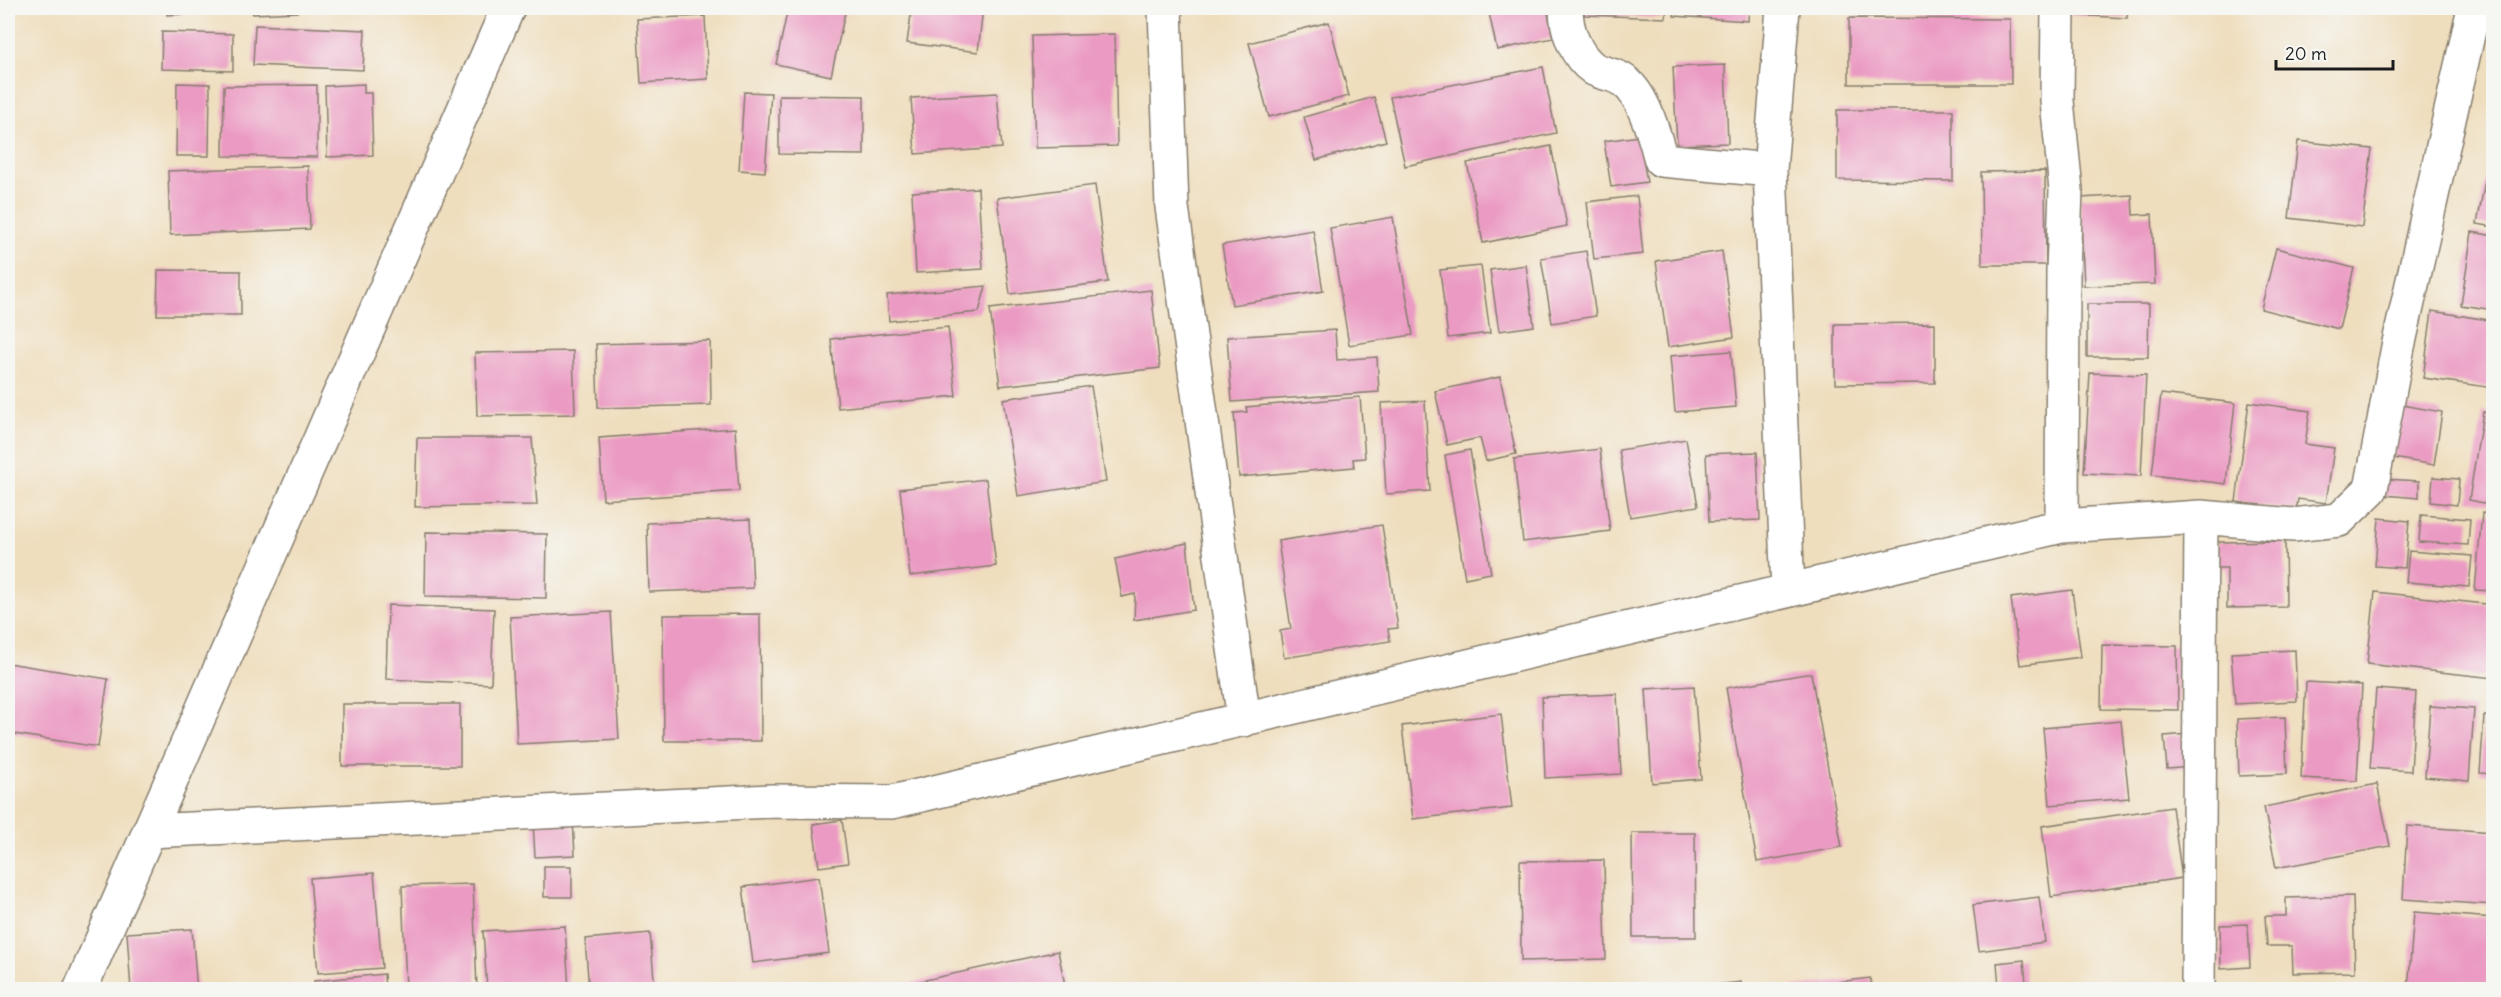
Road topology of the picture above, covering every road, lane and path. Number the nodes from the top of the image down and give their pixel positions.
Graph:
1 (508, 8) edge
2 (1165, 8) edge
3 (1566, 8) edge
4 (1783, 8) edge
5 (2058, 8) edge
6 (2474, 8) edge
7 (1770, 170) junction
8 (2201, 517) junction
9 (2062, 526) junction
10 (1788, 590) junction
11 (1244, 720) junction
12 (149, 831) junction
13 (80, 990) edge
14 (2198, 990) edge

1 - 12 street
2 - 11 street
3 - 7 street
4 - 7 street
5 - 9 street
6 - 8 street
7 - 10 street
8 - 9 street
8 - 14 street
9 - 10 street
10 - 11 street
11 - 12 street
12 - 13 street

